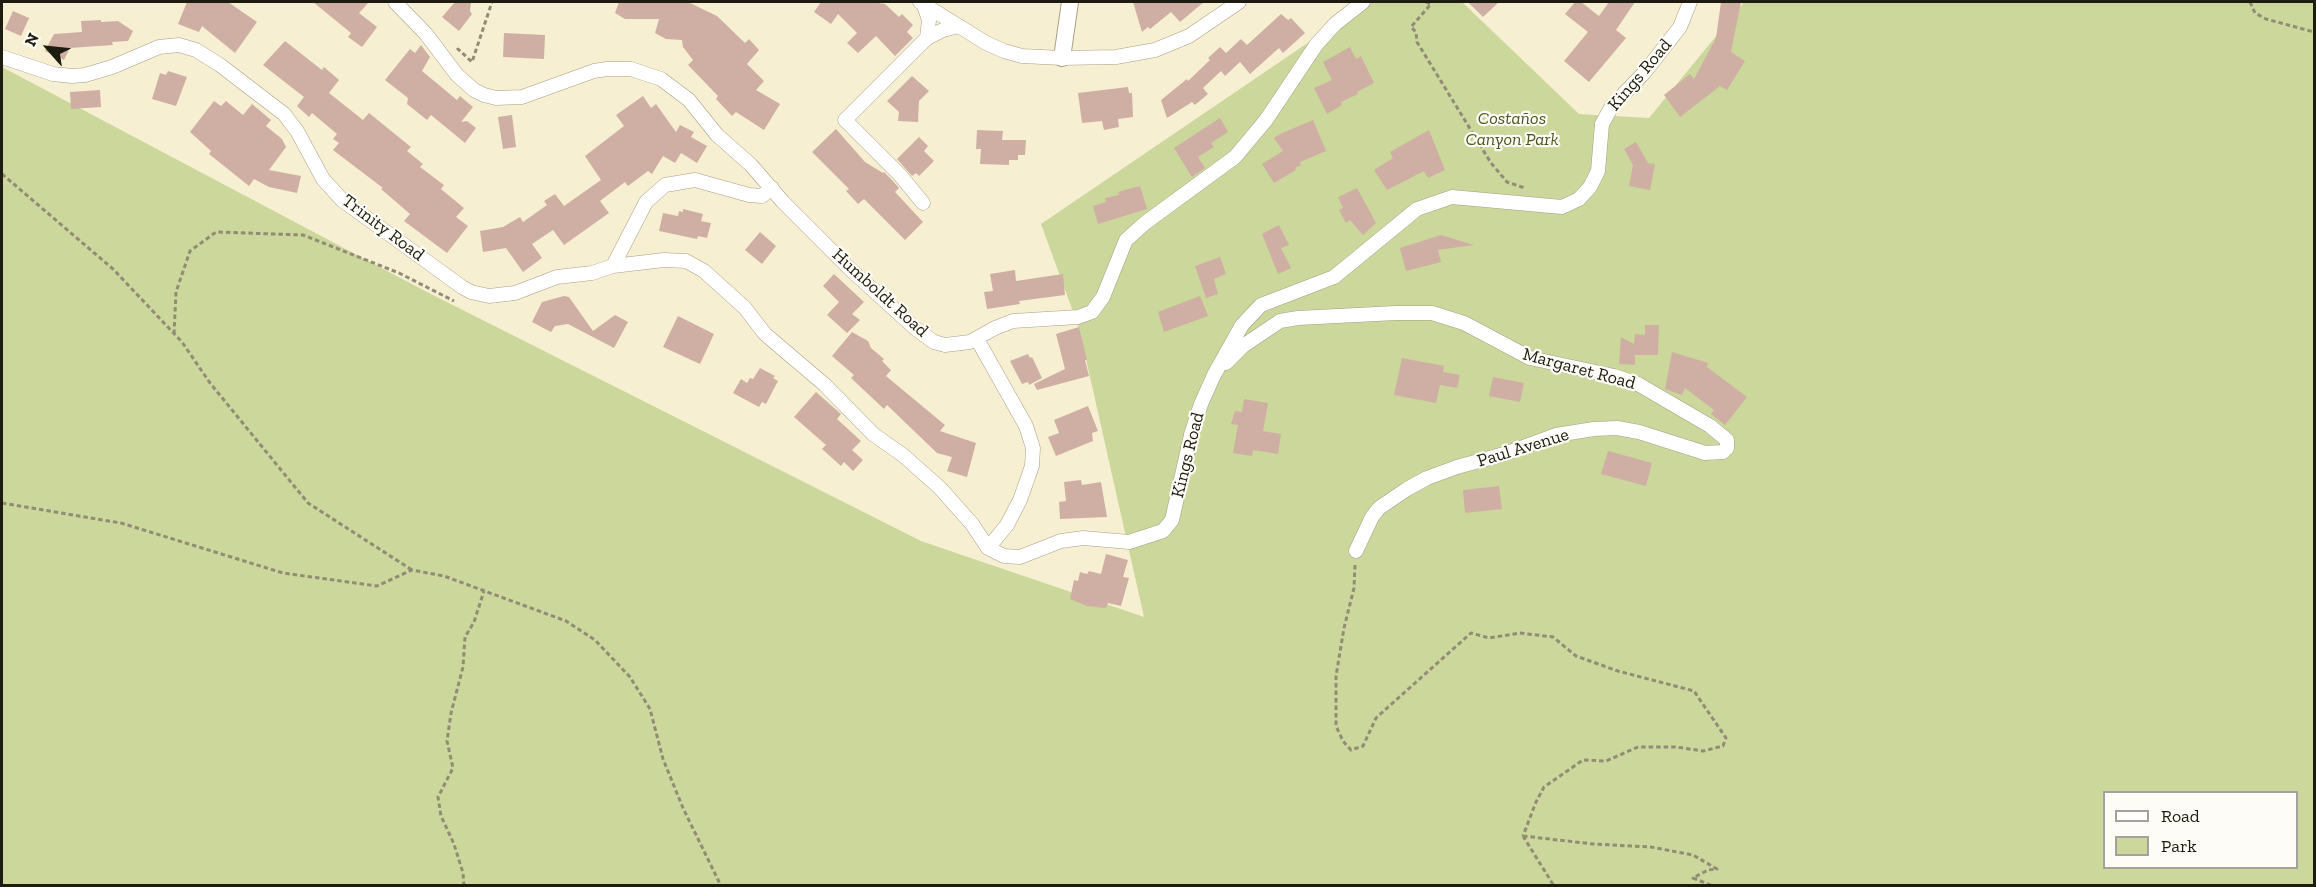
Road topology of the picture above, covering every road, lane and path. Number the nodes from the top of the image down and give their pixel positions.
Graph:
1 (395, 2) edge
2 (492, 2) edge
3 (921, 2) edge
4 (1070, 2) edge
5 (1239, 2) edge
6 (1426, 2) edge
7 (1690, 2) edge
8 (2250, 2) edge
9 (1355, 3) edge
10 (959, 26) junction
11 (2314, 32) edge
12 (927, 38) junction
13 (2, 57) edge
14 (1062, 58) junction
15 (446, 63) junction
16 (2, 174) edge
17 (772, 188) junction
18 (1528, 190) dead end
19 (922, 203) dead end
20 (613, 266) junction
21 (459, 303) dead end
22 (174, 334) junction
23 (977, 339) junction
24 (1214, 375) junction
25 (1723, 452) joint
26 (2, 503) edge
27 (988, 548) junction
28 (1356, 551) joint
29 (412, 570) junction
30 (484, 591) junction
31 (1523, 836) junction
32 (464, 885) edge
33 (721, 885) edge
34 (1554, 885) edge
35 (1713, 885) edge

1 - 15 street, Humboldt Road
2 - 15 path
3 - 10 street
3 - 12 street
4 - 14 street
5 - 14 street
6 - 18 path
7 - 24 street, Kings Road
8 - 11 path
9 - 23 street, Humboldt Road
10 - 12 street
10 - 14 street
12 - 19 street
13 - 20 street, Trinity Road
15 - 17 street, Humboldt Road
16 - 22 path
17 - 20 street
17 - 23 street, Humboldt Road
20 - 27 street
21 - 22 path
22 - 29 path
23 - 27 street
24 - 25 street, Margaret Road
24 - 27 street, Kings Road
25 - 28 street, Paul Avenue
26 - 29 path
28 - 31 path
29 - 30 path
30 - 32 path
30 - 33 path
31 - 34 path
31 - 35 path

